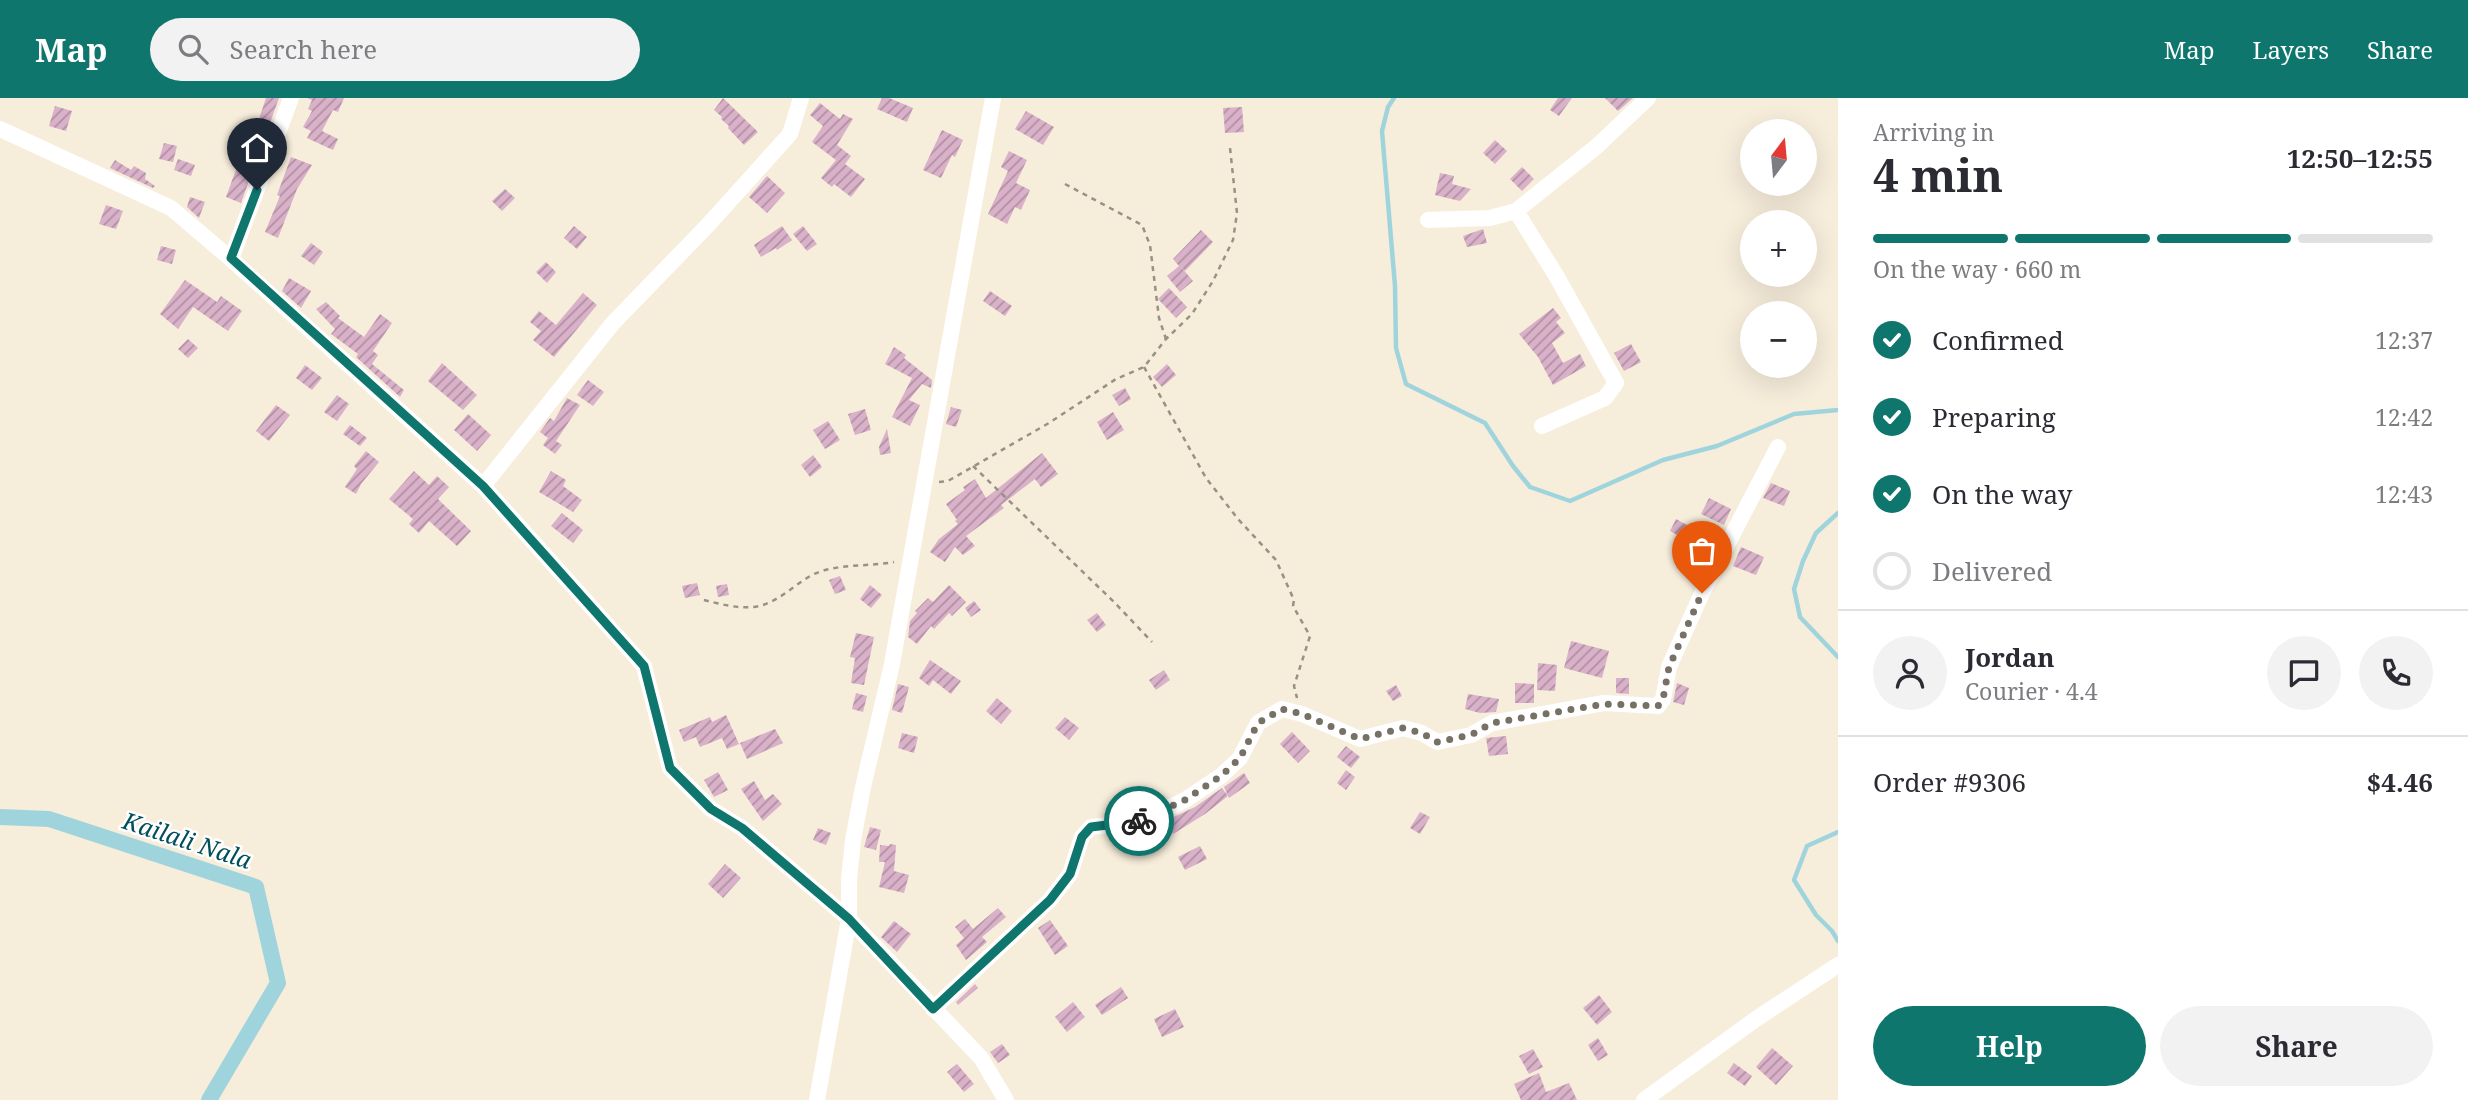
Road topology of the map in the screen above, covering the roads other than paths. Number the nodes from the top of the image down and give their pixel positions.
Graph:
1 (291, 98) edge
2 (801, 98) edge
3 (993, 98) edge
4 (1648, 98) edge
5 (0, 129) edge
6 (1516, 211) junction
7 (1429, 220) dead end
8 (231, 258) junction
9 (1542, 426) dead end
10 (1778, 447) dead end
11 (483, 486) junction
12 (849, 919) junction
13 (1838, 965) edge
14 (933, 1009) junction
15 (817, 1100) edge
16 (1006, 1100) edge
17 (1644, 1100) edge

1 - 8 street
2 - 11 street
3 - 12 street
4 - 6 street
5 - 8 street
6 - 7 street
6 - 9 street
8 - 11 street
10 - 14 street
11 - 12 street
12 - 14 street
12 - 15 street
13 - 17 street
14 - 16 street

